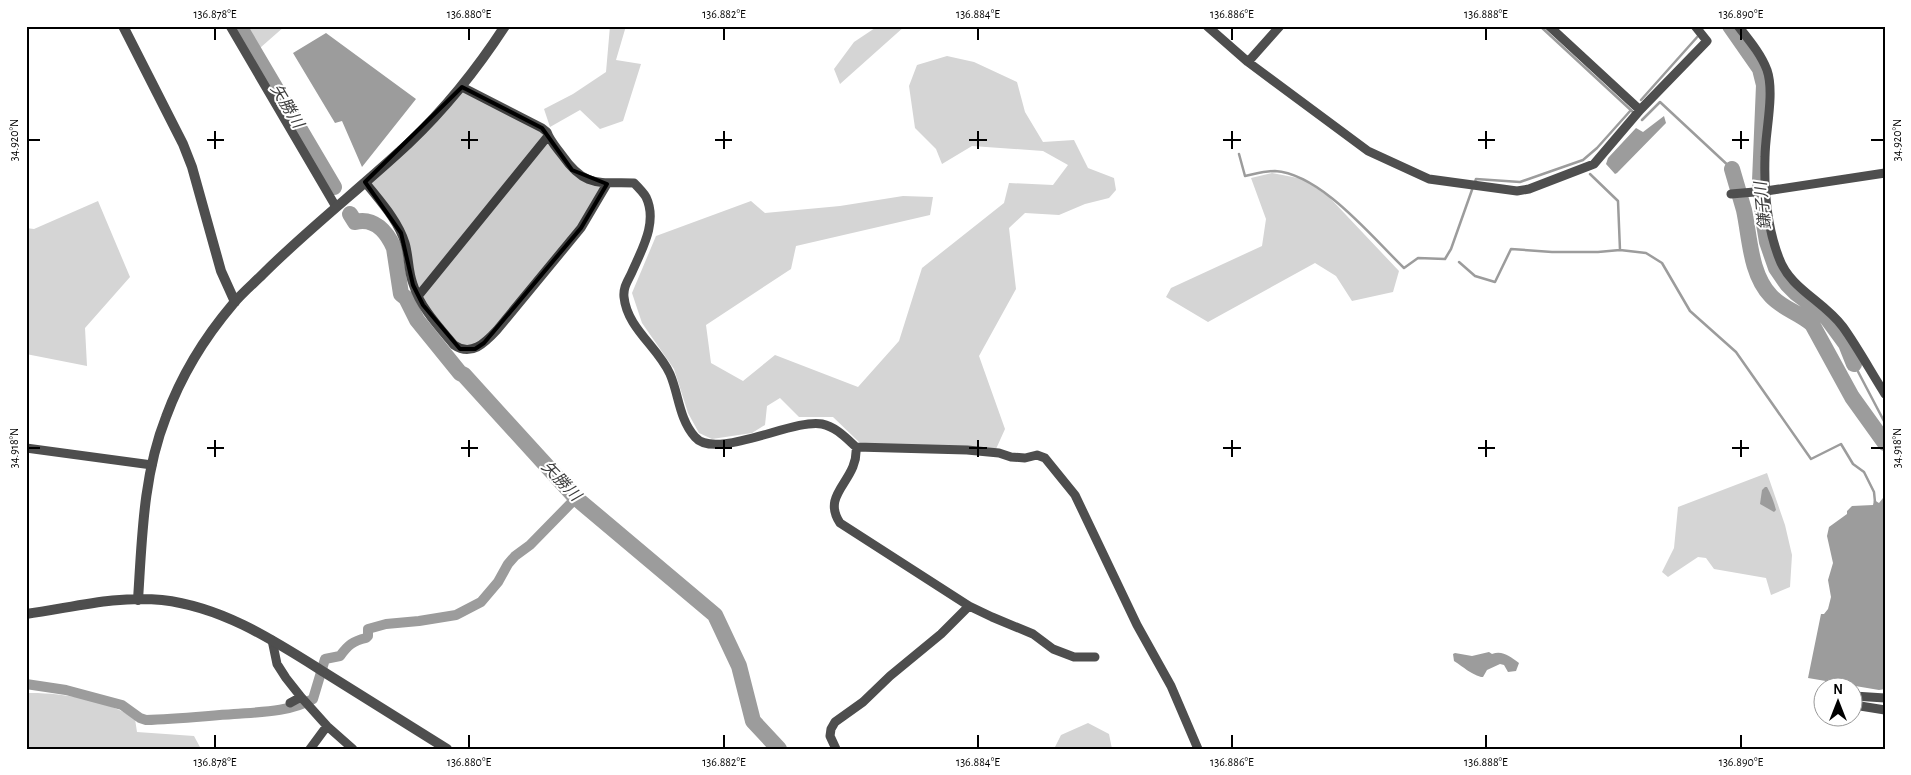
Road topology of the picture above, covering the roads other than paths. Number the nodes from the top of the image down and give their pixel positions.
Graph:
1 (123, 26) edge
2 (230, 26) edge
3 (505, 26) edge
4 (1207, 26) edge
5 (1280, 26) edge
6 (1549, 26) edge
7 (1695, 26) edge
8 (1738, 26) edge
9 (1248, 62) junction
10 (462, 88) junction
11 (1640, 110) junction
12 (548, 136) junction
13 (1885, 173) edge
14 (365, 182) junction
15 (607, 184) junction
16 (1766, 191) junction
17 (1730, 194) dead end
18 (336, 207) junction
19 (419, 295) junction
20 (235, 302) junction
21 (1885, 394) edge
22 (856, 447) junction
23 (26, 448) edge
24 (152, 465) junction
25 (138, 600) junction
26 (969, 606) junction
27 (26, 614) edge
28 (272, 640) junction
29 (1095, 657) dead end
30 (301, 697) junction
31 (1864, 697) edge
32 (1885, 698) edge
33 (290, 703) dead end
34 (1864, 707) edge
35 (1885, 710) edge
36 (327, 726) junction
37 (310, 749) edge
38 (353, 749) edge
39 (447, 749) edge
40 (836, 749) edge
41 (1198, 749) edge

1 - 20 street
2 - 18 street
3 - 10 street
4 - 9 street
5 - 9 street
6 - 11 street
7 - 11 street
8 - 16 street
9 - 11 street
10 - 12 street
10 - 14 street
12 - 15 street
12 - 19 street
13 - 16 street
14 - 18 street
14 - 19 street
15 - 19 street
15 - 22 street
16 - 17 street
16 - 21 street
18 - 20 street
20 - 24 street
22 - 26 street
22 - 41 street
23 - 24 street
24 - 25 street
25 - 27 street
25 - 28 street
26 - 29 street
26 - 40 street
28 - 30 street
28 - 39 street
30 - 33 street
30 - 36 street
31 - 32 street
34 - 35 street
36 - 37 street
36 - 38 street

